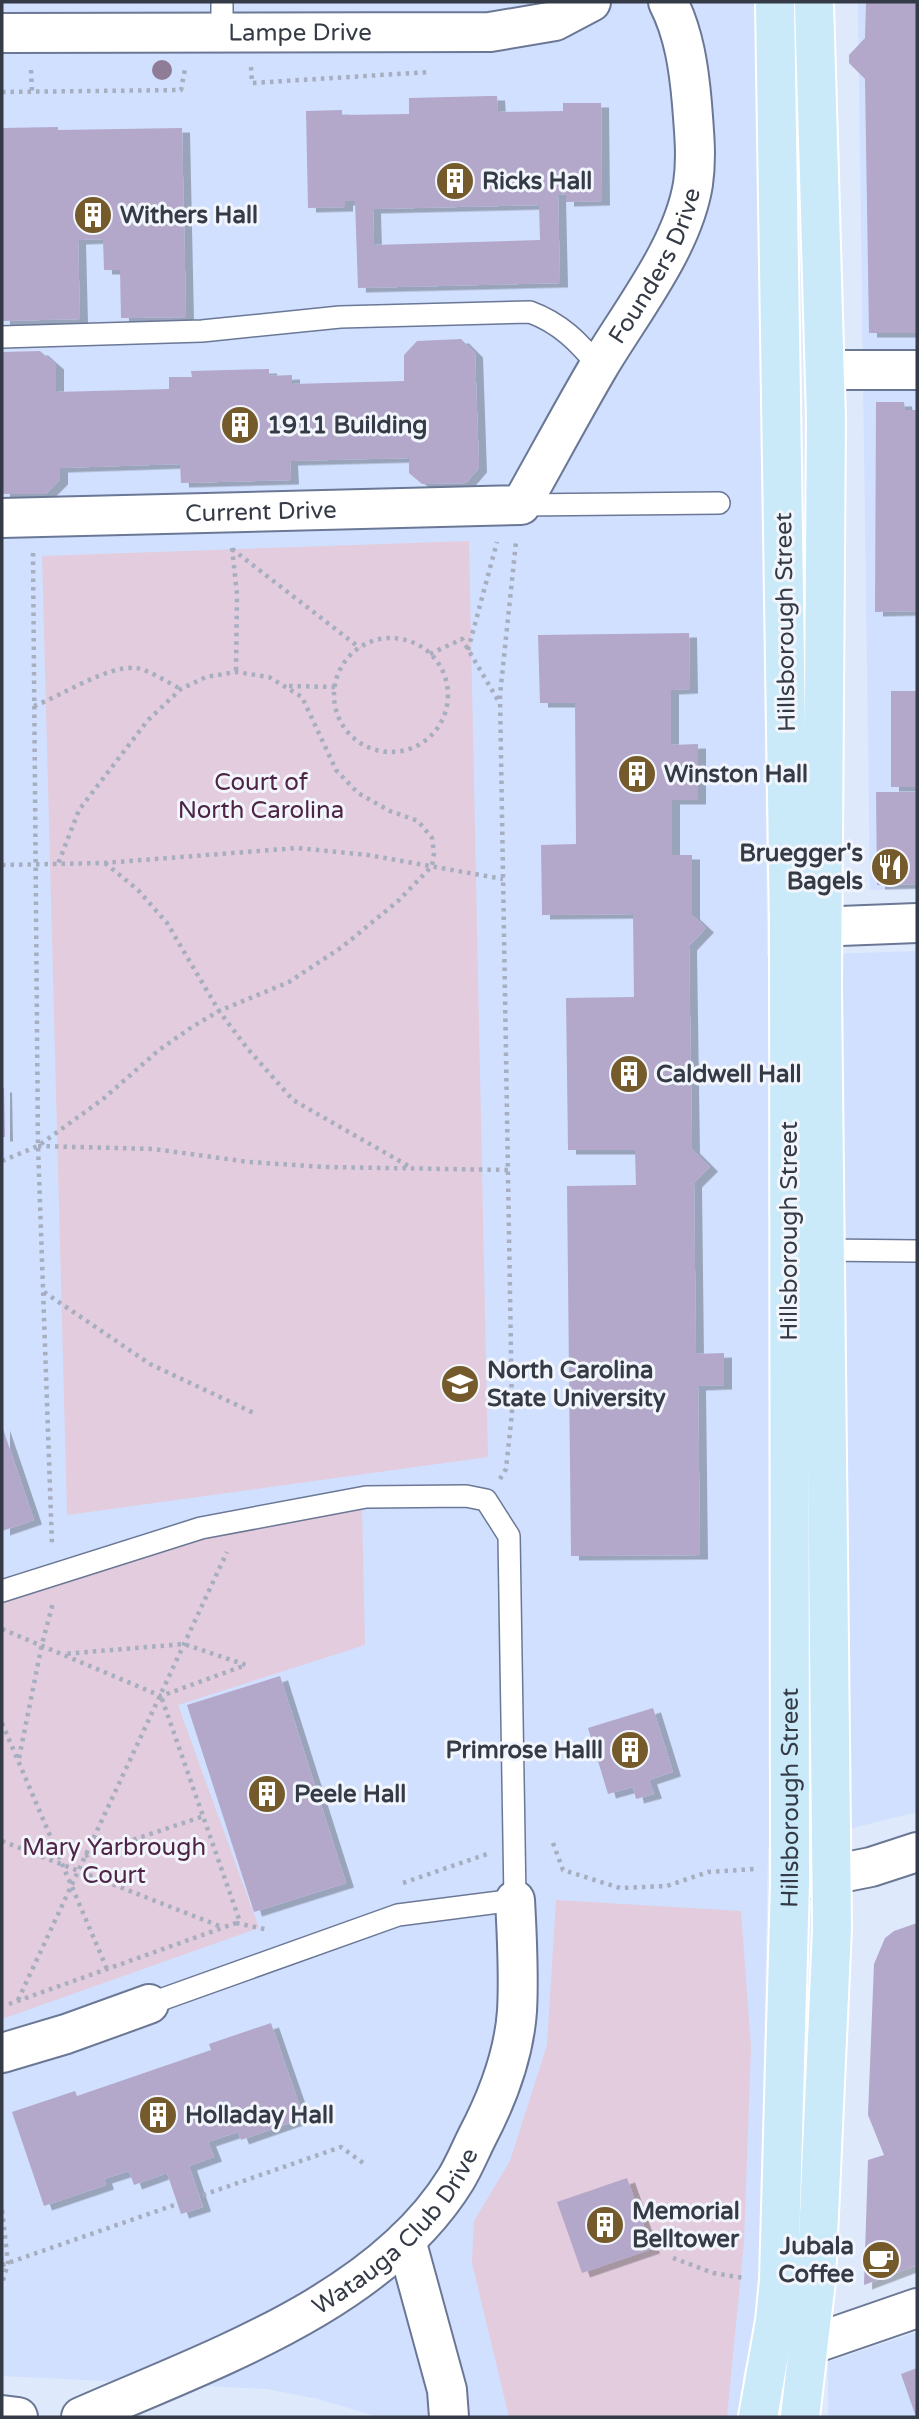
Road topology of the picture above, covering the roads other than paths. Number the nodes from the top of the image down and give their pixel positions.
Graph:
1 (591, 2) edge
2 (668, 2) edge
3 (775, 2) edge
4 (814, 2) edge
5 (222, 16) edge
6 (2, 33) edge
7 (2, 337) edge
8 (598, 367) junction
9 (826, 370) junction
10 (917, 370) edge
11 (719, 503) dead end
12 (2, 518) edge
13 (510, 520) junction
14 (917, 923) edge
15 (806, 928) junction
16 (823, 1250) junction
17 (917, 1251) edge
18 (2, 1591) edge
19 (917, 1852) edge
20 (831, 1874) junction
21 (775, 1875) junction
22 (515, 1900) junction
23 (149, 2004) joint
24 (2, 2053) edge
25 (406, 2240) junction
26 (917, 2308) edge
27 (810, 2345) junction
28 (2, 2415) edge
29 (18, 2417) edge
30 (81, 2417) edge
31 (449, 2417) edge
32 (758, 2417) edge
33 (800, 2417) edge

1 - 5 street, Lampe Drive
2 - 8 street, Founders Drive
3 - 15 main road, Hillsborough Street
4 - 9 main road, Hillsborough Street
5 - 6 street, Lampe Drive
7 - 8 lane
8 - 13 street, Founders Drive
9 - 10 street
9 - 15 main road, Hillsborough Street
11 - 13 lane
12 - 13 street, Current Drive
14 - 15 street
15 - 16 main road, Hillsborough Street
15 - 21 main road, Hillsborough Street
16 - 17 lane
16 - 20 main road, Hillsborough Street
18 - 22 lane
19 - 20 street
20 - 21 street
20 - 27 main road, Hillsborough Street
21 - 32 main road, Hillsborough Street
22 - 23 lane
22 - 25 street, Watauga Club Drive
23 - 24 street
25 - 30 street, Watauga Club Drive
25 - 31 street
26 - 27 street
27 - 33 main road, Hillsborough Street
28 - 29 street

